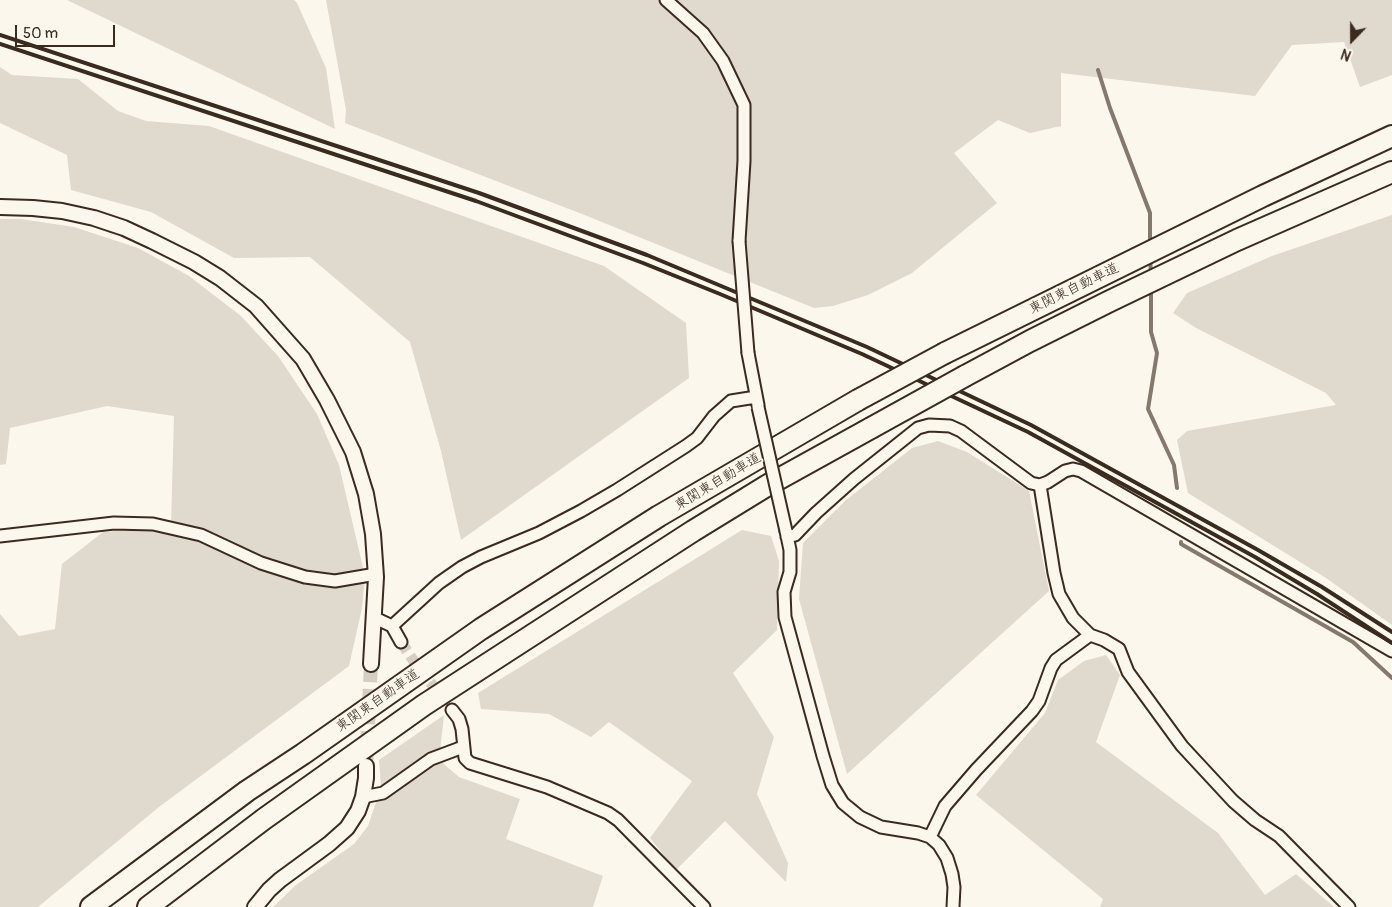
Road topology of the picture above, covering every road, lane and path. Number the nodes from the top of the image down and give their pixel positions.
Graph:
1 (666, 0) edge
2 (1386, 138) edge
3 (1392, 172) edge
4 (0, 207) edge
5 (757, 402) junction
6 (1040, 485) junction
7 (787, 534) junction
8 (0, 536) edge
9 (376, 574) junction
10 (375, 618) junction
11 (392, 626) junction
12 (1090, 635) junction
13 (402, 642) tunnel mouth
14 (1392, 651) edge
15 (371, 664) tunnel mouth
16 (452, 710) tunnel mouth
17 (463, 747) junction
18 (366, 766) tunnel mouth
19 (363, 797) junction
20 (930, 837) junction
21 (91, 907) edge
22 (150, 907) edge
23 (255, 907) edge
24 (704, 907) edge
25 (953, 907) edge
26 (1349, 907) edge

1 - 5 street, bridge
2 - 21 highway, 東関東自動車道, bridge
3 - 22 highway, 東関東自動車道, bridge
4 - 9 street
5 - 7 street, bridge
5 - 11 street
6 - 7 street
6 - 12 street
6 - 14 street
7 - 20 street
8 - 9 street
9 - 10 street
10 - 11 street
10 - 15 street
11 - 13 street
12 - 20 street
12 - 26 street
16 - 17 street
17 - 19 street
17 - 24 street
18 - 19 street
19 - 23 street
20 - 25 street

